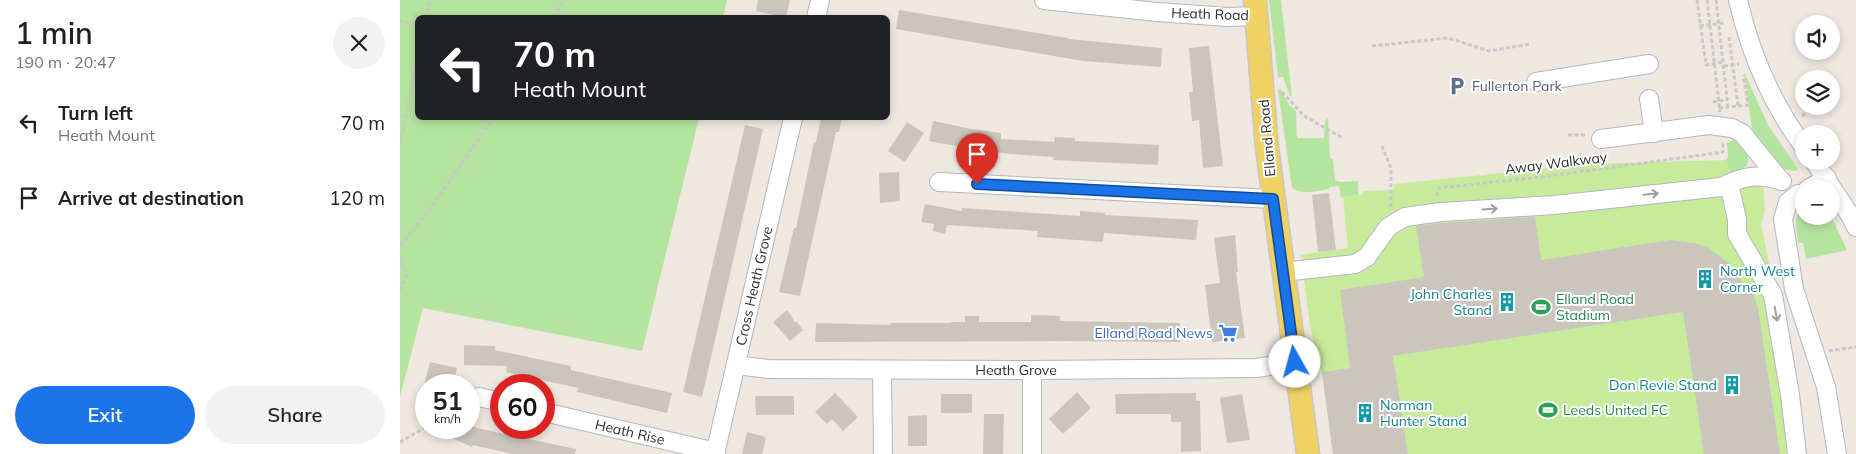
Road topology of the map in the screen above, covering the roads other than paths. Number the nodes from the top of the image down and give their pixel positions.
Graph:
1 (820, 0) edge
2 (1044, 0) edge
3 (1738, 0) edge
4 (1255, 8) edge
5 (817, 15) edge
6 (1649, 64) dead end
7 (1536, 82) dead end
8 (1649, 99) dead end
9 (793, 120) edge
10 (1654, 133) junction
11 (1795, 133) edge
12 (1601, 139) dead end
13 (1820, 170) edge
14 (1826, 178) junction
15 (1822, 180) edge
16 (1781, 181) junction
17 (939, 182) dead end
18 (1721, 187) junction
19 (1795, 187) edge
20 (1795, 197) edge
21 (1273, 199) junction
22 (1856, 227) edge
23 (1283, 272) junction
24 (1295, 362) junction
25 (736, 365) junction
26 (882, 370) junction
27 (1032, 370) junction
28 (555, 415) edge
29 (716, 453) edge
30 (883, 454) edge
31 (1032, 454) edge
32 (1308, 454) edge
33 (1797, 454) edge
34 (1837, 454) edge

1 - 5 street
2 - 4 street, Heath Road
3 - 11 street
4 - 21 main road, Elland Road
6 - 7 street
8 - 10 street
9 - 25 street, Cross Heath Grove
10 - 12 street
10 - 16 street
13 - 14 street
14 - 15 street
14 - 22 street
16 - 18 street
16 - 19 street
17 - 21 street
23 -> 18 street
18 -> 33 street
20 - 34 street
21 - 23 main road, Elland Road
23 - 24 main road, Elland Road
24 - 27 street, Heath Grove
24 - 32 main road, Elland Road
25 - 26 street, Heath Grove
25 - 29 street, Cross Heath Grove
26 - 27 street, Heath Grove
26 - 30 street
27 - 31 street
28 - 29 street, Heath Rise

